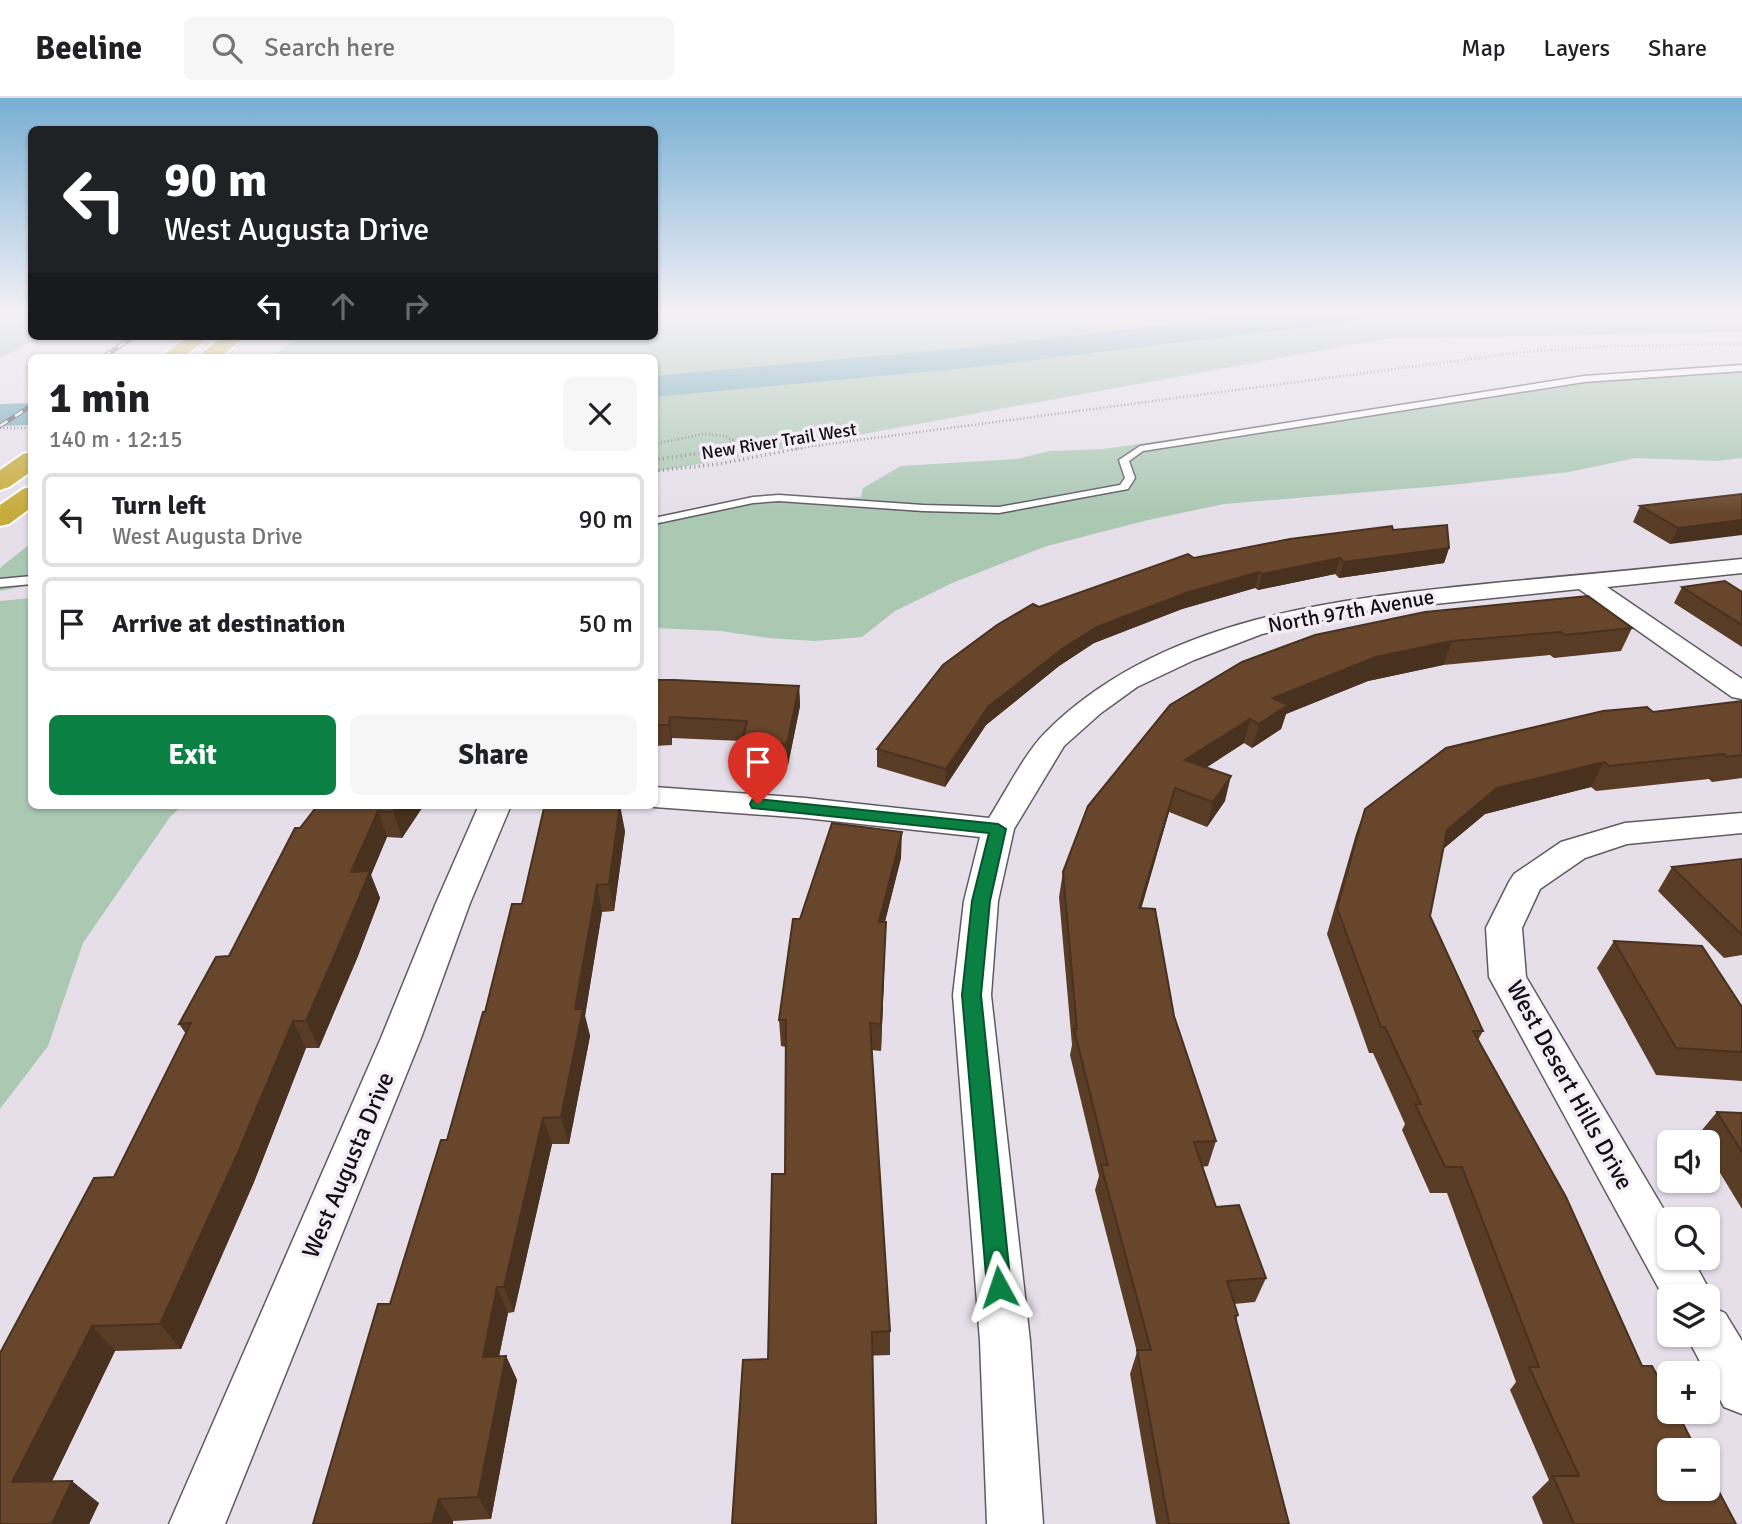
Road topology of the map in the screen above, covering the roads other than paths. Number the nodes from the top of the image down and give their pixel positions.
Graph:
1 (1581, 380) edge
2 (28, 462) edge
3 (0, 482) edge
4 (28, 497) edge
5 (0, 518) edge
6 (658, 520) edge
7 (1742, 566) edge
8 (28, 580) edge
9 (1584, 582) junction
10 (0, 583) edge
11 (1742, 691) edge
12 (658, 797) edge
13 (493, 809) edge
14 (1742, 823) edge
15 (998, 829) junction
16 (1682, 1284) edge
17 (1718, 1347) edge
18 (1742, 1389) edge
19 (197, 1524) edge
20 (1015, 1524) edge

1 - 6 lane
2 - 3 highway
4 - 5 highway
7 - 9 street, North 97th Avenue
8 - 10 lane
9 - 11 street
9 - 15 street, North 97th Avenue
12 - 15 street
13 - 19 street, West Augusta Drive
14 - 16 street, West Desert Hills Drive
15 - 20 street, North 97th Avenue
17 - 18 street

